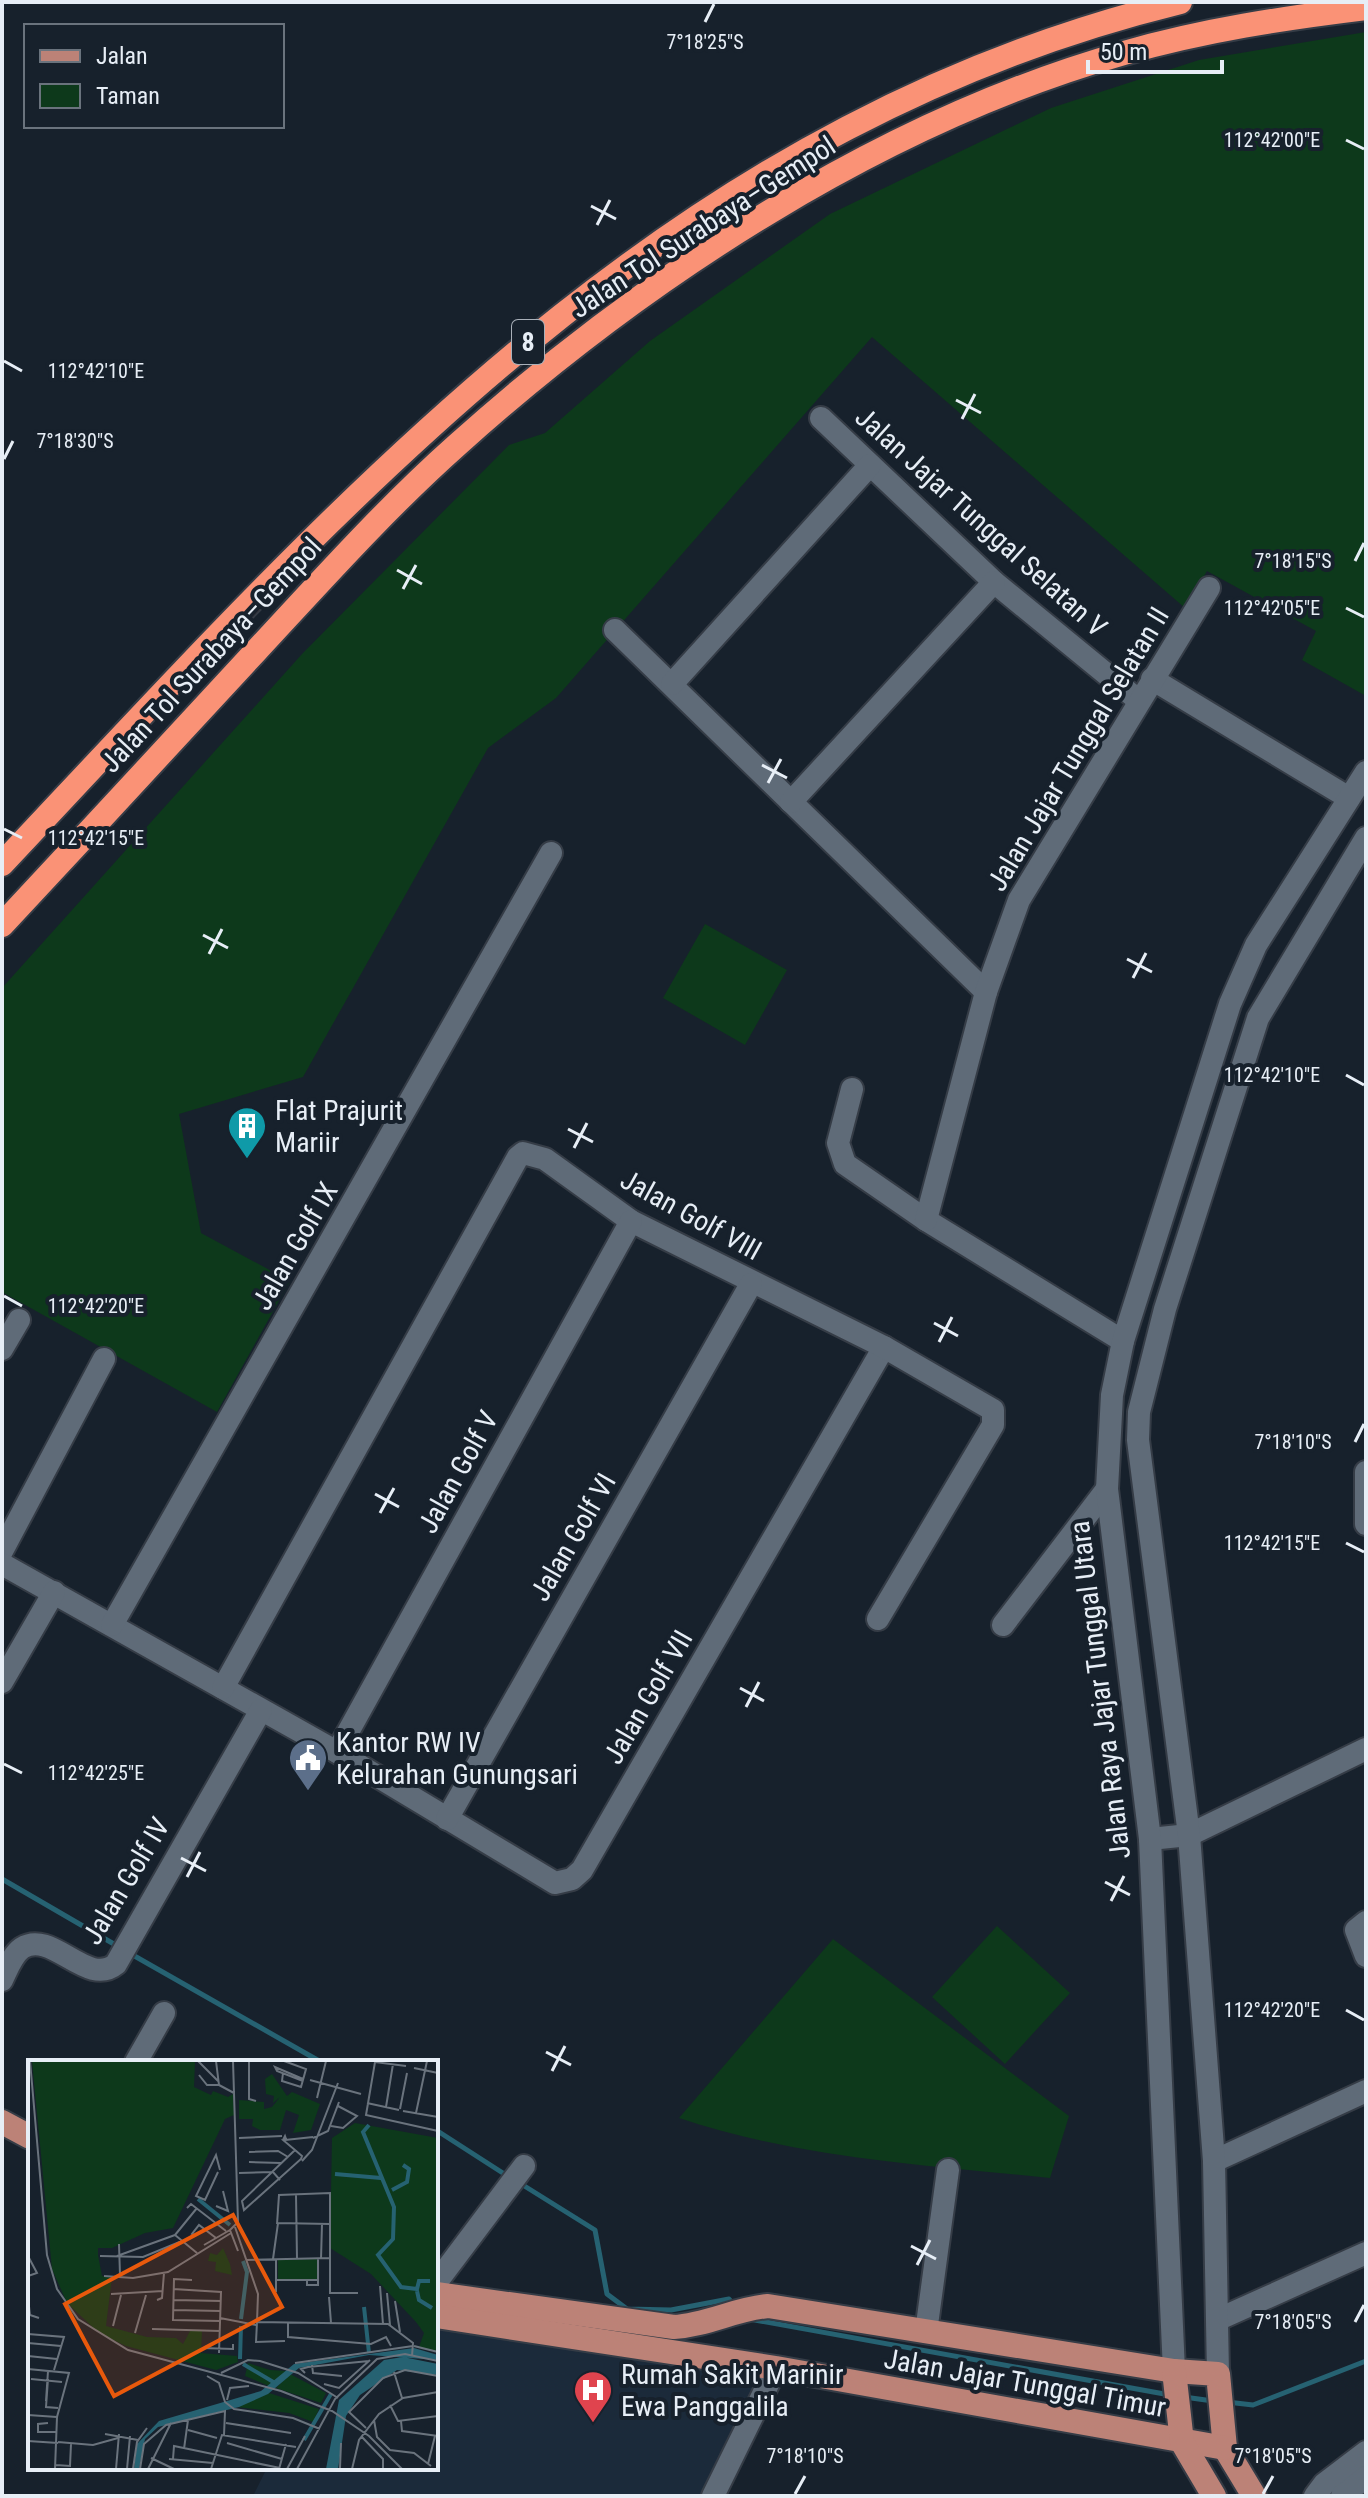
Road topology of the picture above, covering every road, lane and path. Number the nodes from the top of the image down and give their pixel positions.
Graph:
1 (1180, 2) edge
2 (1366, 8) edge
3 (821, 418) dead end
4 (870, 465) junction
5 (994, 582) junction
6 (1209, 588) dead end
7 (615, 630) dead end
8 (1152, 679) junction
9 (672, 684) junction
10 (1138, 700) junction
11 (1366, 772) edge
12 (1349, 798) junction
13 (791, 802) junction
14 (1366, 838) edge
15 (551, 853) dead end
16 (2, 864) edge
17 (2, 925) edge
18 (986, 992) junction
19 (1230, 1004) junction
20 (1258, 1018) junction
21 (852, 1089) dead end
22 (926, 1220) junction
23 (631, 1221) junction
24 (751, 1284) junction
25 (19, 1320) dead end
26 (1123, 1341) junction
27 (884, 1347) junction
28 (2, 1349) edge
29 (104, 1359) dead end
30 (1366, 1472) edge
31 (1107, 1489) junction
32 (1366, 1524) edge
33 (2, 1551) edge
34 (2, 1564) edge
35 (54, 1592) junction
36 (878, 1619) dead end
37 (112, 1625) junction
38 (1003, 1625) dead end
39 (2, 1682) edge
40 (223, 1688) junction
41 (261, 1710) junction
42 (1366, 1749) edge
43 (337, 1752) junction
44 (447, 1819) junction
45 (1189, 1835) junction
46 (1150, 1839) junction
47 (1366, 1922) edge
48 (1366, 1956) edge
49 (2, 1980) edge
50 (164, 2013) dead end
51 (137, 2060) edge
52 (1366, 2091) edge
53 (2, 2122) edge
54 (28, 2136) edge
55 (1214, 2161) junction
56 (524, 2166) dead end
57 (948, 2170) dead end
58 (1366, 2253) edge
59 (438, 2280) edge
60 (438, 2294) edge
61 (438, 2316) edge
62 (1219, 2319) junction
63 (926, 2332) junction
64 (776, 2368) junction
65 (1174, 2377) junction
66 (1218, 2381) junction
67 (1182, 2438) junction
68 (1224, 2443) junction
69 (1366, 2452) edge
70 (1366, 2477) edge
71 (1251, 2495) edge
72 (713, 2496) edge
73 (1214, 2496) edge
74 (1315, 2496) edge
75 (1342, 2496) edge

1 - 16 highway, Jalan Tol Surabaya–Gempol / 8
2 - 17 highway, Jalan Tol Surabaya–Gempol / 8
3 - 4 street, Jalan Jajar Tunggal Selatan V
4 - 5 street, Jalan Jajar Tunggal Selatan V
4 - 9 street
5 - 10 street, Jalan Jajar Tunggal Selatan V
5 - 13 street
6 - 8 street, Jalan Jajar Tunggal Selatan II
7 - 9 street
8 - 10 street, Jalan Jajar Tunggal Selatan II
8 - 12 street
9 - 13 street
10 - 18 street, Jalan Jajar Tunggal Selatan II
11 - 12 street, Jalan Raya Jajar Tunggal Utara
12 - 19 street, Jalan Raya Jajar Tunggal Utara
13 - 18 street
14 - 20 street
15 - 37 street, Jalan Golf IX
18 - 22 street, Jalan Jajar Tunggal Selatan II
19 - 20 street
19 - 26 street, Jalan Raya Jajar Tunggal Utara
20 - 45 street
21 - 22 street
22 - 26 street
23 - 24 street, Jalan Golf VIII
23 - 40 street, Jalan Golf VIII
23 - 43 street, Jalan Golf V
24 - 27 street, Jalan Golf VIII
24 - 44 street, Jalan Golf VI
25 - 28 street
26 - 31 street, Jalan Raya Jajar Tunggal Utara
27 - 36 street, Jalan Golf VIII
27 - 44 street, Jalan Golf VII
29 - 33 street
30 - 32 street
31 - 38 street
31 - 46 street, Jalan Raya Jajar Tunggal Utara
34 - 35 street, Jalan Golf VII
35 - 37 street, Jalan Golf VII
35 - 39 street
37 - 40 street, Jalan Golf VII
40 - 41 street, Jalan Golf VII
41 - 43 street, Jalan Golf VII
41 - 49 street, Jalan Golf IV
42 - 45 street
43 - 44 street, Jalan Golf VII
45 - 46 street
45 - 55 street
46 - 65 street, Jalan Raya Jajar Tunggal Utara
47 - 48 street
50 - 51 street
52 - 55 street
53 - 54 main road
55 - 62 street
56 - 59 street
57 - 63 street
58 - 62 street
60 - 63 main road, Jalan Jajar Tunggal Timur
61 - 64 main road, Jalan Jajar Tunggal Timur
62 - 66 street
63 - 65 main road, Jalan Jajar Tunggal Timur
64 - 67 main road, Jalan Jajar Tunggal Timur
64 - 72 street
65 - 66 main road, Jalan Jajar Tunggal Timur
65 - 67 main road, Jalan Raya Jajar Tunggal Utara
66 - 68 main road
67 - 68 main road, Jalan Jajar Tunggal Timur
67 - 73 main road
68 - 71 main road
69 - 74 street
70 - 75 street

